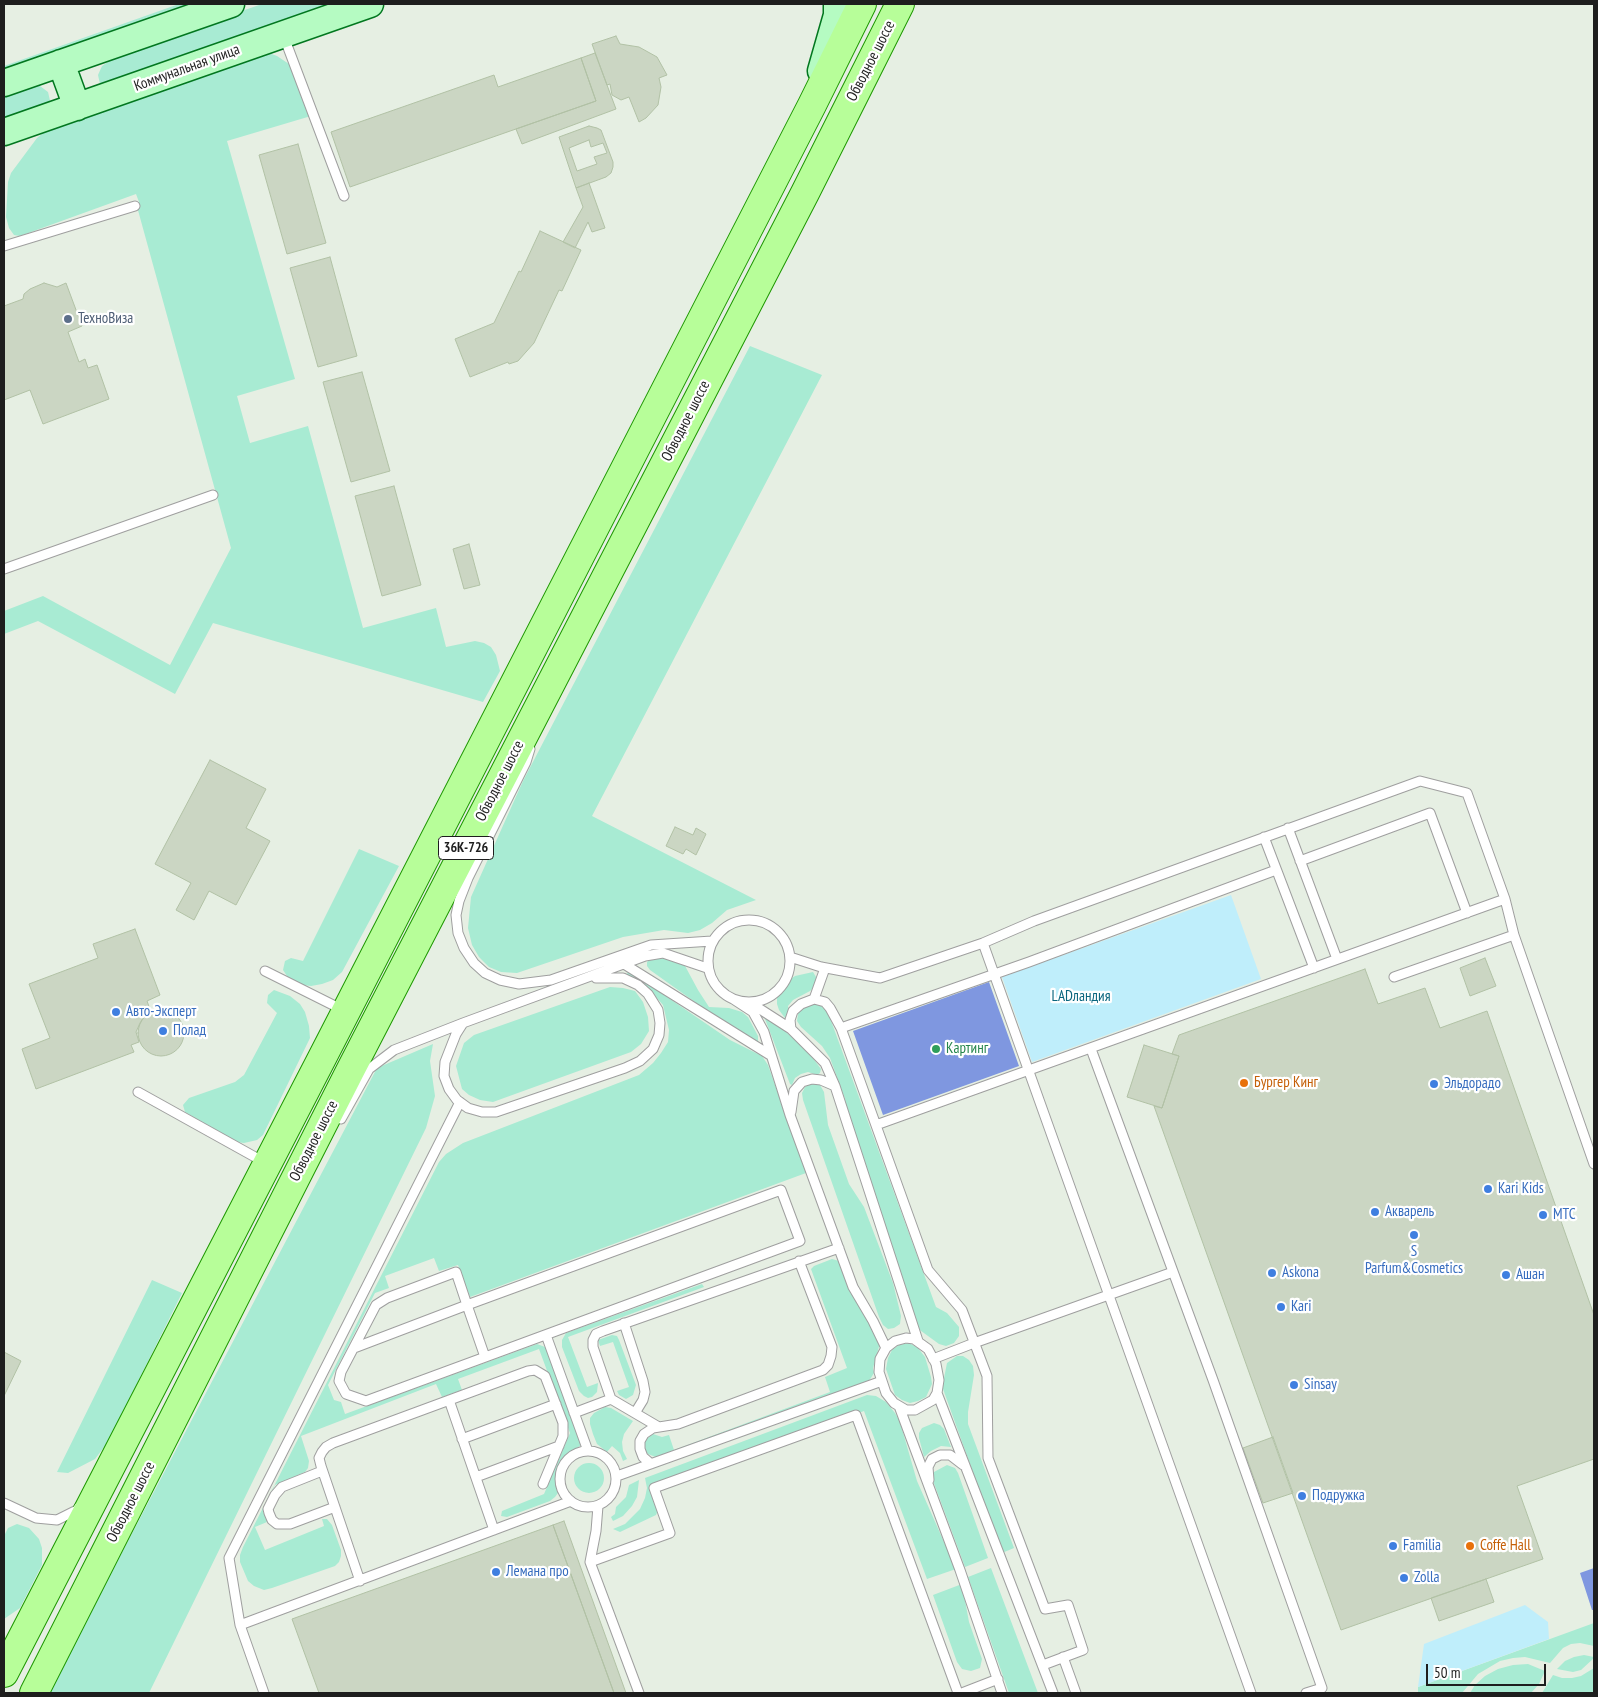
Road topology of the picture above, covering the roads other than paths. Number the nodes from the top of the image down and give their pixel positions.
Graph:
1 (230, 4) edge
2 (370, 4) edge
3 (837, 4) edge
4 (862, 4) edge
5 (900, 4) edge
6 (283, 34) junction
7 (61, 63) junction
8 (4, 84) edge
9 (812, 105) junction
10 (77, 107) junction
11 (5, 132) edge
12 (344, 196) dead end
13 (135, 206) dead end
14 (4, 246) edge
15 (213, 495) dead end
16 (4, 570) edge
17 (542, 700) junction
18 (1288, 828) junction
19 (1264, 837) junction
20 (1300, 861) junction
21 (1276, 870) junction
22 (1505, 898) junction
23 (1467, 912) junction
24 (1514, 935) junction
25 (712, 941) junction
26 (983, 943) junction
27 (790, 957) junction
28 (1337, 960) junction
29 (624, 964) junction
30 (708, 968) junction
31 (825, 968) junction
32 (1314, 968) junction
33 (265, 971) dead end
34 (994, 974) junction
35 (1394, 977) dead end
36 (586, 978) junction
37 (733, 999) junction
38 (814, 999) junction
39 (749, 1002) junction
40 (345, 1012) junction
41 (463, 1023) junction
42 (841, 1028) junction
43 (791, 1029) junction
44 (1091, 1049) junction
45 (770, 1055) junction
46 (1028, 1072) junction
47 (835, 1086) junction
48 (138, 1092) dead end
49 (460, 1102) junction
50 (790, 1115) junction
51 (876, 1125) junction
52 (334, 1131) dead end
53 (267, 1163) junction
54 (1594, 1164) edge
55 (309, 1172) dead end
56 (276, 1217) junction
57 (839, 1248) junction
58 (800, 1261) junction
59 (1173, 1272) junction
60 (1109, 1295) junction
61 (467, 1304) junction
62 (624, 1323) junction
63 (546, 1335) junction
64 (918, 1341) junction
65 (974, 1343) junction
66 (354, 1348) junction
67 (886, 1348) junction
68 (486, 1357) junction
69 (934, 1359) junction
70 (882, 1381) junction
71 (937, 1393) junction
72 (611, 1399) junction
73 (449, 1400) junction
74 (556, 1404) junction
75 (899, 1406) junction
76 (574, 1413) junction
77 (635, 1413) junction
78 (657, 1426) junction
79 (462, 1439) junction
80 (559, 1446) junction
81 (588, 1450) junction
82 (651, 1464) junction
83 (966, 1469) junction
84 (322, 1471) junction
85 (617, 1476) junction
86 (476, 1477) junction
87 (102, 1483) junction
88 (542, 1484) dead end
89 (929, 1490) junction
90 (571, 1501) junction
91 (4, 1503) edge
92 (598, 1506) junction
93 (335, 1507) junction
94 (494, 1530) junction
95 (590, 1562) junction
96 (360, 1581) junction
97 (240, 1625) junction
98 (1063, 1657) junction
99 (1043, 1665) junction
100 (4, 1673) edge
101 (998, 1679) junction
102 (34, 1693) edge
103 (264, 1693) edge
104 (639, 1693) edge
105 (958, 1693) edge
106 (962, 1693) edge
107 (1002, 1693) edge
108 (1053, 1693) edge
109 (1076, 1693) edge
110 (1251, 1693) edge
111 (1306, 1693) edge

1 - 7 main road
2 - 6 main road, Коммунальная улица
3 - 9 main road
4 - 9 main road, Обводное шоссе / 36К-726
5 - 17 main road, Обводное шоссе / 36К-726
6 - 10 main road, Коммунальная улица
6 - 12 lane
7 - 8 main road
7 - 10 main road
9 - 40 main road, Обводное шоссе / 36К-726
10 - 11 main road, Коммунальная улица
13 - 14 lane
15 - 16 lane
17 - 25 lane
17 - 56 main road, Обводное шоссе / 36К-726
18 - 19 lane
18 - 20 lane
18 - 22 lane
19 - 21 lane
19 - 26 lane
20 - 23 lane
20 - 28 lane
21 - 32 lane
21 - 34 lane
22 - 23 lane
22 - 24 lane
23 - 28 lane
24 - 35 lane
24 - 54 lane
25 - 27 lane
25 - 30 lane
26 - 31 lane
26 - 34 lane
27 - 31 lane
27 - 39 lane
28 - 32 lane
29 - 30 lane
29 - 36 lane
29 - 45 lane
30 - 37 lane
31 - 38 lane
32 - 44 lane
33 - 40 lane
34 - 42 lane
34 - 46 lane
36 - 41 lane
36 - 49 lane
37 - 39 lane
37 - 45 lane
38 - 42 lane
38 - 43 lane
39 - 43 lane
40 - 53 main road, Обводное шоссе / 36К-726
41 - 49 lane
41 - 52 lane
42 - 51 lane
43 - 47 lane
44 - 46 lane
44 - 59 lane
45 - 50 lane
46 - 51 lane
46 - 60 lane
47 - 50 lane
47 - 64 lane
48 - 53 lane
49 - 97 lane
50 - 57 lane
51 - 65 lane
53 - 87 main road, Обводное шоссе / 36К-726
55 - 56 lane
56 - 102 main road, Обводное шоссе / 36К-726
57 - 58 lane
57 - 67 lane
58 - 62 lane
58 - 78 lane
59 - 60 lane
59 - 111 lane
60 - 65 lane
60 - 110 lane
61 - 63 lane
61 - 66 lane
61 - 66 lane
61 - 68 lane
62 - 72 lane
62 - 77 lane
63 - 68 lane
63 - 76 lane
64 - 67 lane
64 - 69 lane
65 - 69 lane
65 - 98 lane
66 - 68 lane
67 - 70 lane
69 - 71 lane
70 - 75 lane
70 - 82 lane
71 - 75 lane
71 - 83 lane
72 - 76 lane
72 - 77 lane
73 - 74 lane
73 - 79 lane
73 - 84 lane
74 - 79 lane
74 - 80 lane
75 - 89 lane
76 - 81 lane
77 - 78 lane
78 - 82 lane
79 - 86 lane
80 - 86 lane
80 - 88 lane
81 - 85 lane
81 - 90 lane
82 - 85 lane
83 - 89 lane
83 - 99 lane
84 - 93 lane
84 - 93 lane
85 - 92 lane
86 - 94 lane
87 - 91 lane
87 - 100 main road, Обводное шоссе / 36К-726
89 - 101 lane
90 - 92 lane
90 - 94 lane
92 - 95 lane
93 - 96 lane
94 - 96 lane
95 - 104 lane
95 - 105 lane
96 - 97 lane
97 - 103 lane
98 - 99 lane
98 - 109 lane
99 - 108 lane
101 - 106 lane
101 - 107 lane

